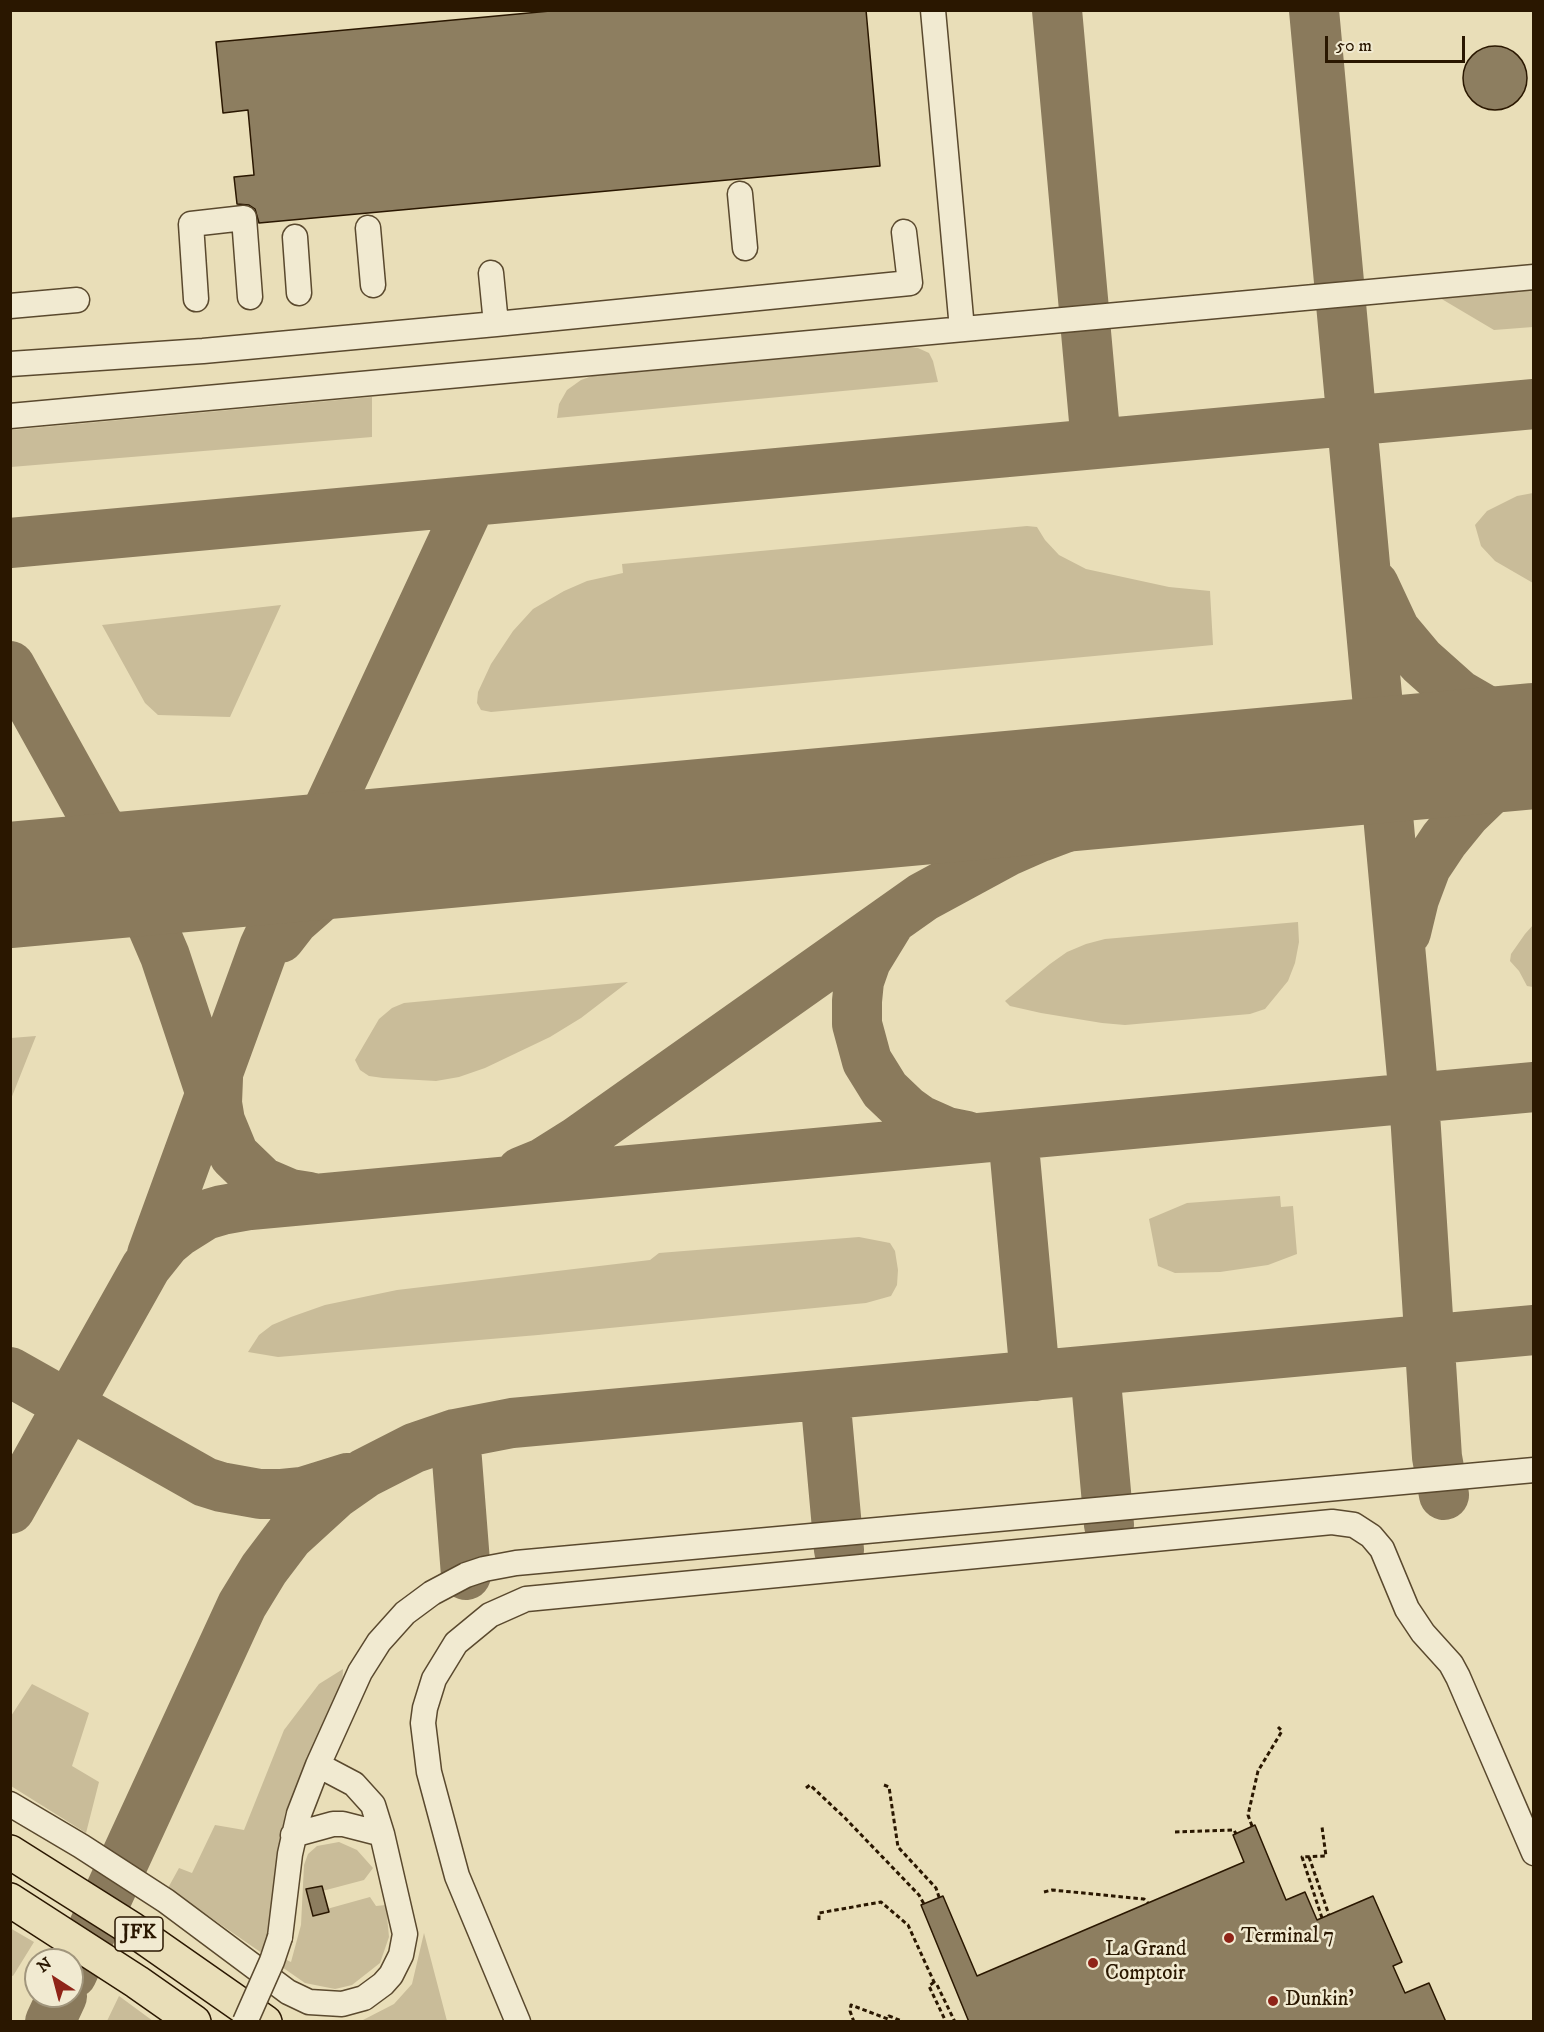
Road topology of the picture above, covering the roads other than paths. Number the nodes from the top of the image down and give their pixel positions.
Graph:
1 (933, 10) edge
2 (740, 194) dead end
3 (368, 228) dead end
4 (904, 232) dead end
5 (296, 237) dead end
6 (745, 249) dead end
7 (491, 273) dead end
8 (1533, 277) edge
9 (374, 285) dead end
10 (299, 293) dead end
11 (250, 297) dead end
12 (196, 299) dead end
13 (77, 300) dead end
14 (10, 306) edge
15 (496, 324) junction
16 (962, 329) junction
17 (10, 364) edge
18 (10, 416) edge
19 (1533, 1470) edge
20 (318, 1765) junction
21 (10, 1804) edge
22 (293, 1834) junction
23 (382, 1834) junction
24 (10, 1852) edge
25 (1533, 1853) edge
26 (10, 1900) edge
27 (194, 2022) edge
28 (245, 2022) edge
29 (265, 2022) edge
30 (519, 2022) edge

1 - 16 street
2 - 6 street
3 - 9 street
4 - 15 street
5 - 10 street
7 - 15 street
8 - 16 street
11 - 12 street
13 - 14 street
15 - 17 street
16 - 18 street
19 - 20 street
20 - 22 street
20 - 23 street
21 - 23 street
22 - 23 street
22 - 28 street, bridge
24 - 29 highway, JFK
25 - 30 street
26 - 27 highway, JFK

